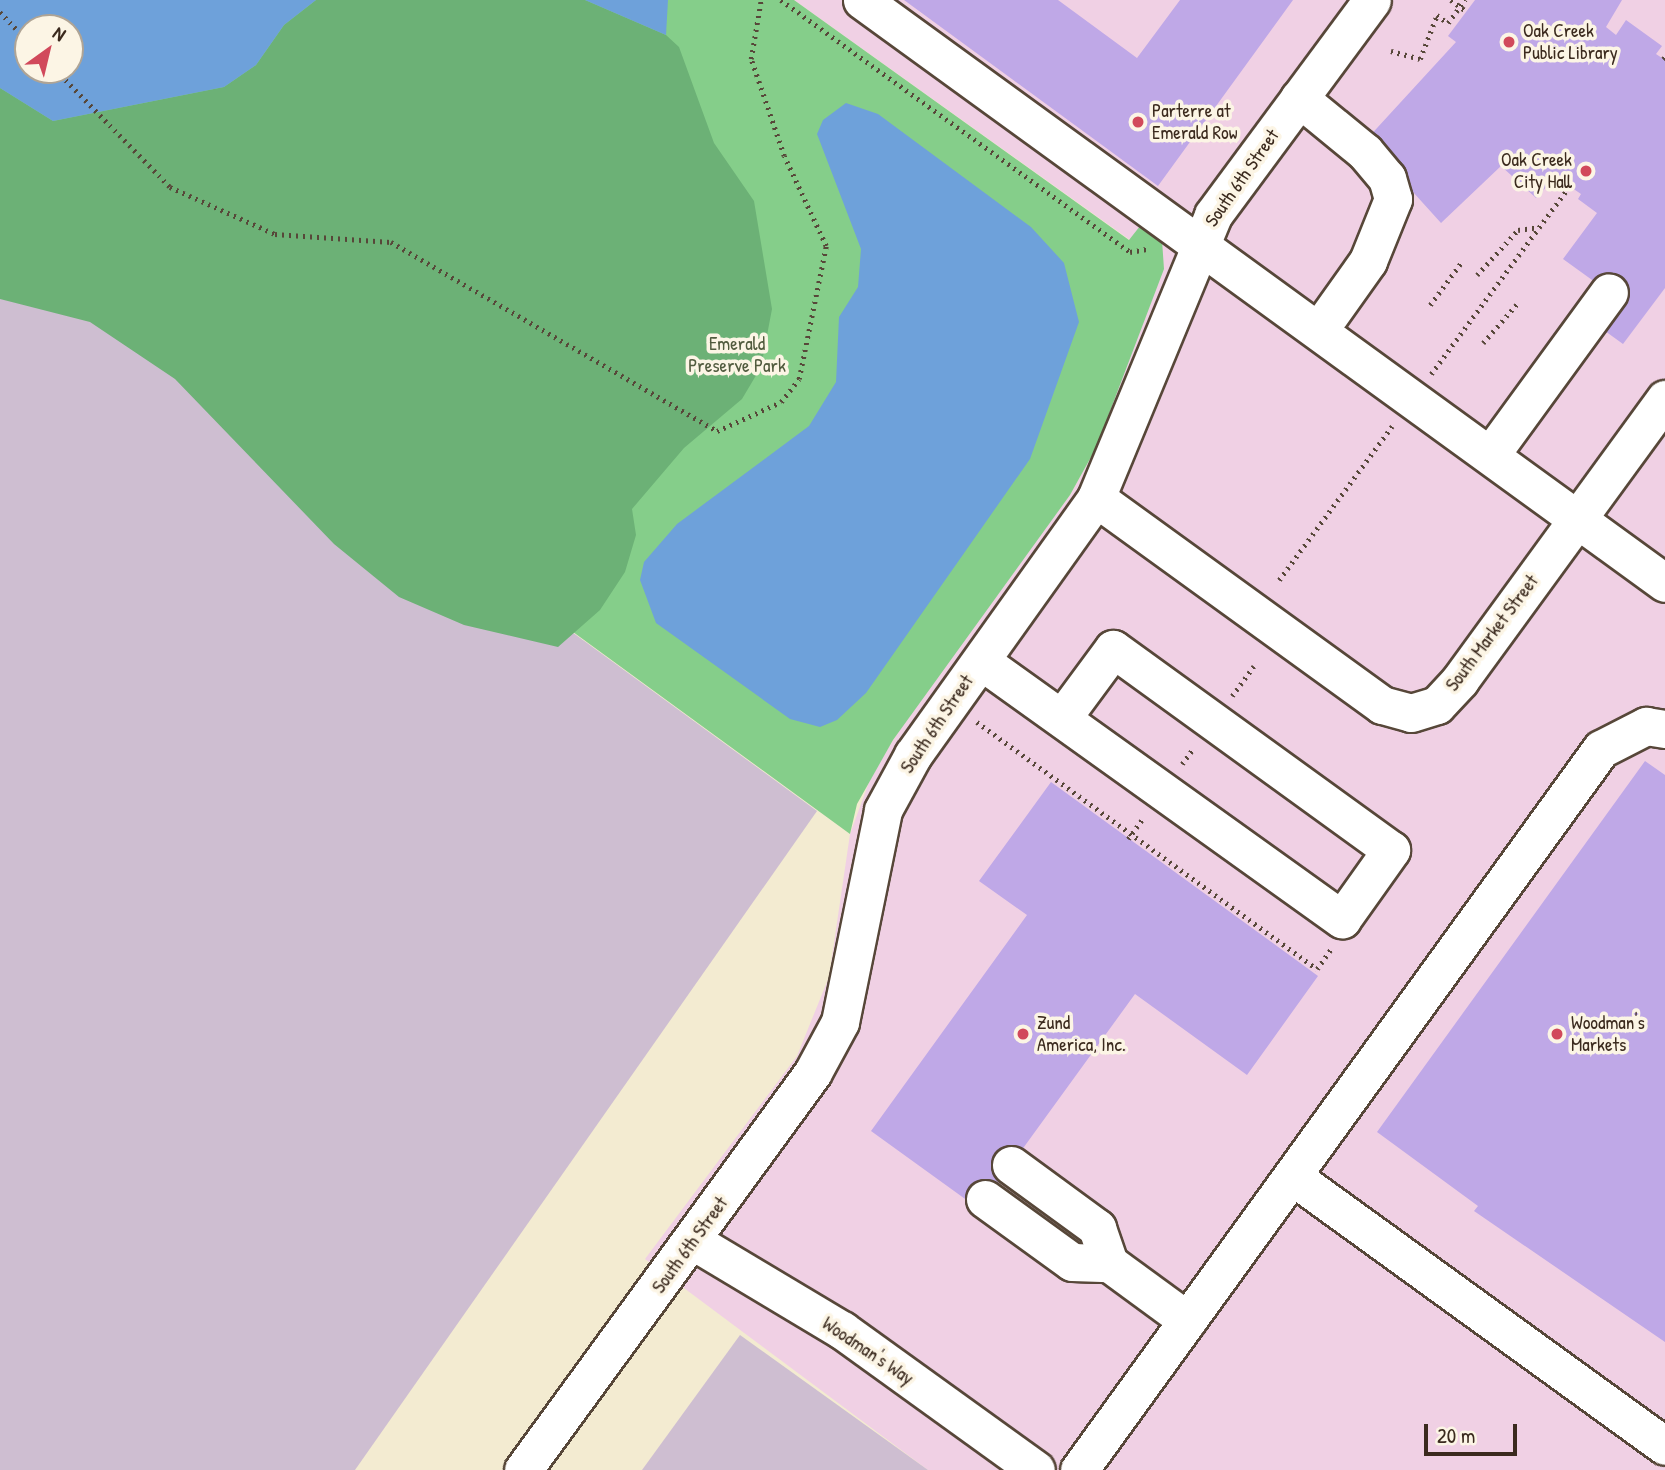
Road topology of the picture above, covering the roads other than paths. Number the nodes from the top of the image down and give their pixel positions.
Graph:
1 (862, 0) edge
2 (1372, 0) edge
3 (1299, 98) junction
4 (1197, 245) junction
5 (1609, 292) dead end
6 (1319, 330) junction
7 (1665, 399) edge
8 (1491, 454) junction
9 (1096, 498) junction
10 (1577, 519) junction
11 (1665, 583) edge
12 (981, 661) junction
13 (1062, 718) junction
14 (1665, 729) edge
15 (1011, 1164) dead end
16 (1292, 1176) junction
17 (985, 1199) dead end
18 (693, 1241) junction
19 (1109, 1263) junction
20 (1187, 1320) junction
21 (1665, 1446) edge
22 (528, 1465) edge
23 (1036, 1470) edge
24 (1079, 1470) edge

1 - 4 street
2 - 3 street, South 6th Street
3 - 4 street, South 6th Street
3 - 6 street
4 - 6 street
4 - 9 street, South 6th Street
5 - 8 street
6 - 8 street
7 - 10 street, South Market Street
8 - 10 street
9 - 10 street, South Market Street
9 - 12 street, South 6th Street
10 - 11 street
12 - 13 street
12 - 18 street, South 6th Street
13 - 13 street
14 - 16 street
15 - 19 street
16 - 20 street
16 - 21 street
17 - 19 street
18 - 22 street, South 6th Street
18 - 23 street, Woodman's Way
19 - 20 street
20 - 24 street

